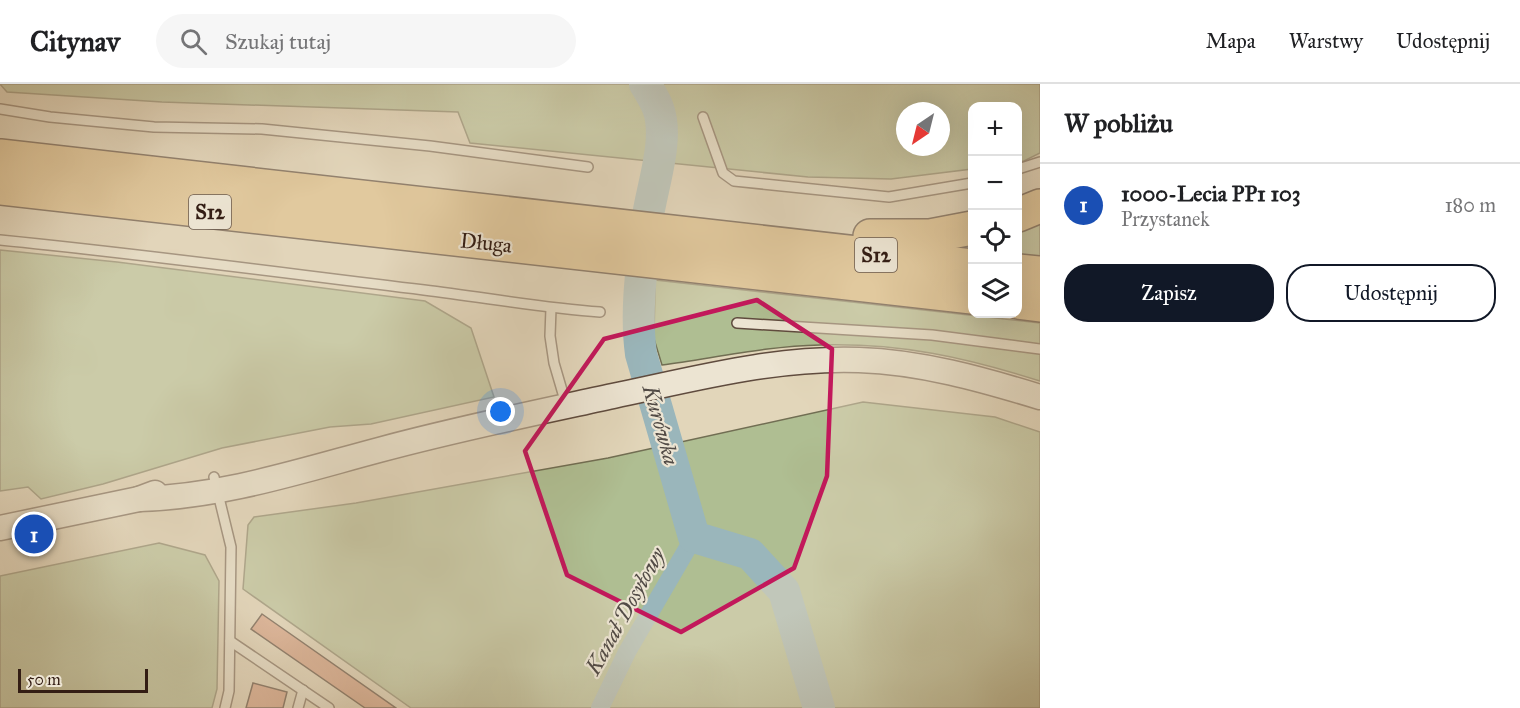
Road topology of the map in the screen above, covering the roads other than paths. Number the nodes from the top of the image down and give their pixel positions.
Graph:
1 (0, 109) edge
2 (703, 117) dead end
3 (0, 156) edge
4 (1040, 162) edge
5 (588, 167) dead end
6 (1022, 167) edge
7 (968, 184) edge
8 (0, 188) edge
9 (1040, 206) edge
10 (1022, 213) edge
11 (968, 229) edge
12 (0, 240) edge
13 (613, 241) junction
14 (779, 244) junction
15 (676, 248) junction
16 (968, 266) edge
17 (1022, 271) edge
18 (1040, 273) edge
19 (968, 296) edge
20 (1022, 303) edge
21 (1040, 305) edge
22 (551, 308) junction
23 (600, 312) dead end
24 (737, 323) dead end
25 (1040, 349) edge
26 (1040, 397) edge
27 (567, 406) junction
28 (216, 484) junction
29 (0, 528) edge
30 (230, 641) junction
31 (303, 690) junction
32 (225, 708) edge
33 (298, 708) edge
34 (329, 708) edge

1 - 5 lane
2 - 7 lane
3 - 13 highway, S12
4 - 6 lane
8 - 13 highway, Długa / S12
9 - 10 highway
11 - 14 highway
12 - 22 lane
13 - 15 highway, S12
14 - 15 highway, S12
14 - 16 highway, S12
15 - 19 highway, S12
17 - 18 highway
20 - 21 highway
22 - 23 lane
22 - 27 lane
24 - 25 lane
26 - 27 street
27 - 28 street
28 - 29 street
28 - 30 lane
30 - 31 lane
30 - 32 lane
31 - 33 lane
31 - 34 lane

